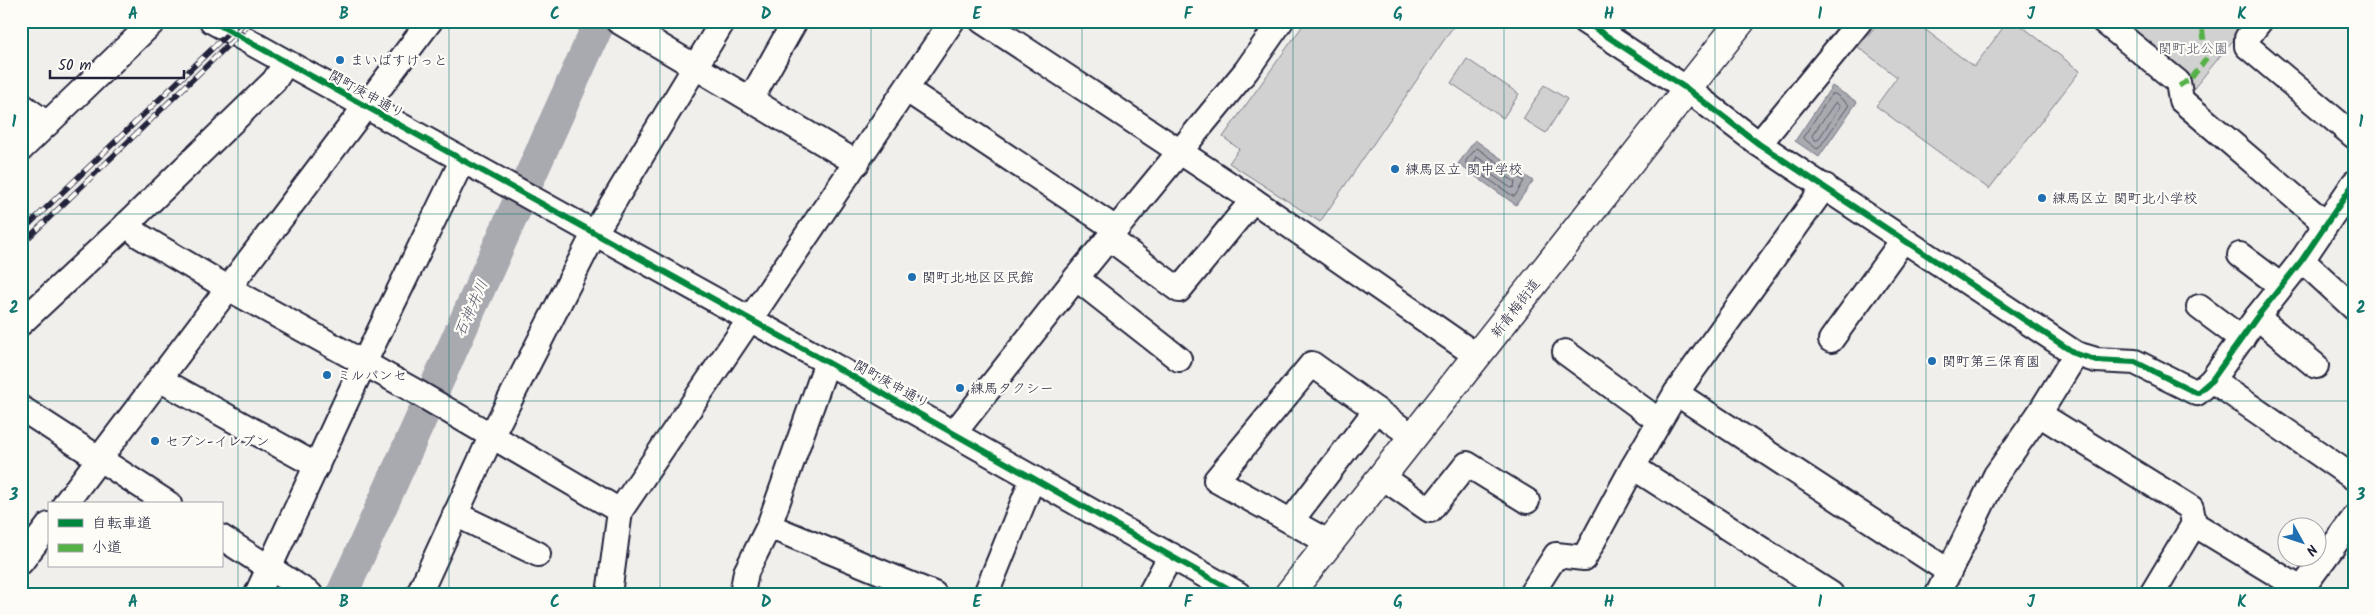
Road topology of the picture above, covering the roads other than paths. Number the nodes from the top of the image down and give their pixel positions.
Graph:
1 (154, 21) edge
2 (212, 21) edge
3 (430, 21) edge
4 (618, 21) edge
5 (723, 21) edge
6 (795, 21) edge
7 (952, 21) edge
8 (982, 21) edge
9 (1281, 21) edge
10 (1584, 21) edge
11 (1741, 21) edge
12 (1860, 21) edge
13 (2103, 21) edge
14 (2260, 21) edge
15 (286, 63) junction
16 (695, 67) junction
17 (1687, 89) junction
18 (907, 90) junction
19 (751, 100) junction
20 (21, 105) edge
21 (365, 107) junction
22 (47, 124) junction
23 (2354, 136) edge
24 (1759, 144) junction
25 (21, 149) edge
26 (1179, 151) junction
27 (462, 161) junction
28 (857, 163) junction
29 (2354, 183) edge
30 (1825, 186) junction
31 (1253, 200) junction
32 (127, 224) junction
33 (2326, 224) junction
34 (594, 234) junction
35 (1113, 234) junction
36 (1903, 240) junction
37 (2240, 255) dead end
38 (2302, 260) junction
39 (1076, 278) junction
40 (2281, 286) junction
41 (228, 288) junction
42 (2199, 307) dead end
43 (2354, 308) edge
44 (2257, 317) junction
45 (748, 319) junction
46 (21, 323) edge
47 (2242, 339) junction
48 (1831, 340) dead end
49 (1565, 352) dead end
50 (2076, 354) junction
51 (1477, 356) junction
52 (1179, 359) dead end
53 (827, 362) junction
54 (363, 365) junction
55 (2316, 366) dead end
56 (159, 379) junction
57 (2212, 380) junction
58 (1676, 393) junction
59 (21, 408) edge
60 (1376, 410) junction
61 (2039, 414) junction
62 (1659, 421) junction
63 (954, 433) junction
64 (1412, 436) junction
65 (491, 437) junction
66 (100, 460) junction
67 (316, 466) junction
68 (1633, 467) junction
69 (1381, 476) junction
70 (1033, 478) junction
71 (2354, 478) edge
72 (1528, 501) dead end
73 (67, 502) edge
74 (166, 502) edge
75 (620, 510) junction
76 (454, 514) junction
77 (1291, 522) junction
78 (2194, 524) junction
79 (48, 526) edge
80 (769, 526) junction
81 (2349, 533) edge
82 (222, 538) edge
83 (1328, 542) junction
84 (538, 554) dead end
85 (1170, 555) junction
86 (21, 562) edge
87 (269, 568) junction
88 (1948, 571) junction
89 (2306, 590) edge
90 (257, 594) edge
91 (310, 594) edge
92 (419, 594) edge
93 (609, 594) edge
94 (742, 594) edge
95 (934, 594) edge
96 (986, 594) edge
97 (1150, 594) edge
98 (1238, 594) edge
99 (1289, 594) edge
100 (1530, 594) edge
101 (1831, 594) edge
102 (1938, 594) edge
103 (2152, 594) edge

1 - 22 street
2 - 15 street, 関町庚申通り
3 - 21 street
4 - 16 street
5 - 16 street
6 - 19 street
7 - 18 street
8 - 26 street
9 - 26 street
10 - 17 street
11 - 17 main road, 新青梅街道
12 - 24 street
13 - 33 street
14 - 23 street
15 - 21 street, 関町庚申通り
15 - 32 street
16 - 19 street
16 - 34 street
17 - 24 street
17 - 51 main road, 新青梅街道
18 - 28 street
18 - 35 street
19 - 28 street
20 - 22 street
21 - 27 street, 関町庚申通り
21 - 41 street
22 - 25 street
24 - 30 street
26 - 31 street
26 - 35 street
27 - 34 street, 関町庚申通り
27 - 54 street
28 - 45 street
29 - 33 street
30 - 36 street
30 - 58 street
31 - 35 street
31 - 51 street
32 - 41 street
32 - 46 street
33 - 38 street
34 - 45 street, 関町庚申通り
34 - 65 street
35 - 39 street
36 - 48 street
36 - 50 street
37 - 40 street
38 - 40 street
38 - 43 street
39 - 52 street
39 - 63 street
40 - 44 street
41 - 54 street
41 - 56 street
42 - 47 street
44 - 47 street
44 - 55 street
45 - 53 street, 関町庚申通り
45 - 75 street
47 - 57 street
49 - 62 street
50 - 57 street
50 - 61 street
51 - 64 main road, 新青梅街道
53 - 63 street, 関町庚申通り
53 - 80 street
54 - 65 street
54 - 67 street
56 - 66 street
56 - 67 street
57 - 71 street
58 - 62 street
58 - 88 street
59 - 66 street
60 - 64 street
60 - 77 street
60 - 77 street
61 - 78 street
61 - 88 street
62 - 68 street
63 - 70 street, 関町庚申通り
64 - 69 main road, 新青梅街道
65 - 75 street
65 - 76 street
66 - 73 street
66 - 74 street
67 - 87 street
68 - 100 street
68 - 101 street
69 - 72 street
69 - 83 main road, 新青梅街道
70 - 85 street, 関町庚申通り
70 - 96 street
75 - 93 street
76 - 84 street
76 - 92 street
77 - 83 street
78 - 89 street
78 - 103 street
79 - 86 street
80 - 94 street
80 - 95 street
81 - 89 street
82 - 87 street
83 - 99 main road, 新青梅街道
85 - 97 street
85 - 98 street, 関町庚申通り
87 - 90 street
87 - 91 street
88 - 102 street

